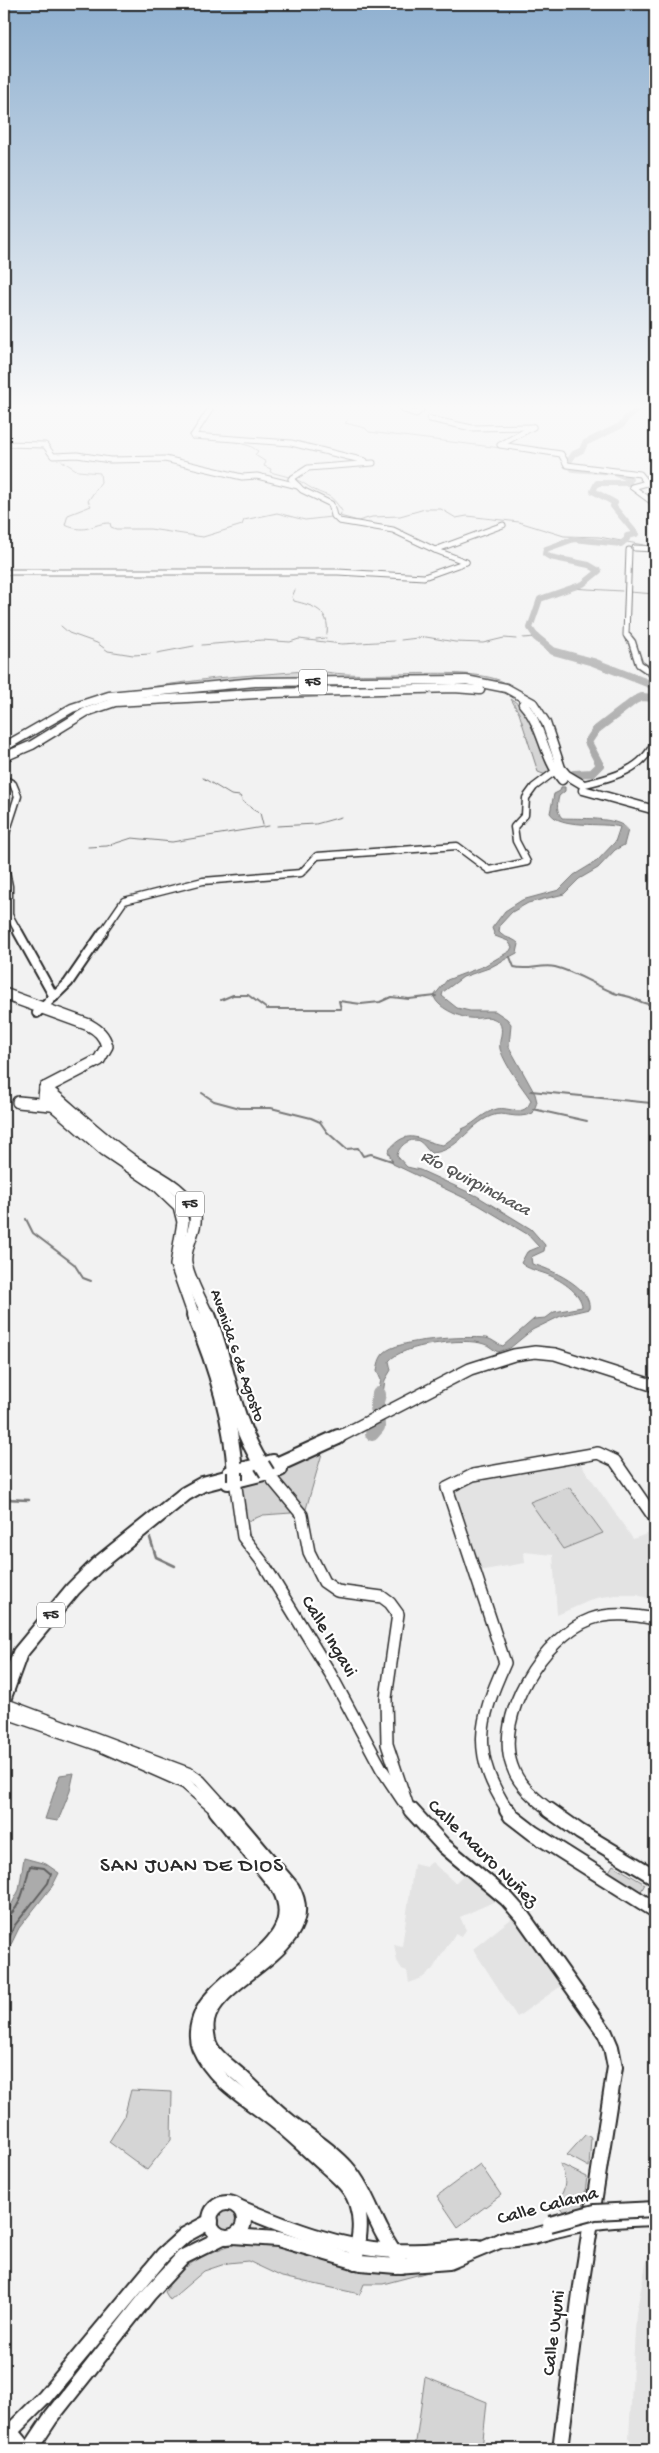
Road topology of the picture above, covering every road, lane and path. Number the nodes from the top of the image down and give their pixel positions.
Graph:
1 (360, 524) edge
2 (503, 525) dead end
3 (655, 549) edge
4 (435, 550) junction
5 (4, 572) edge
6 (655, 675) edge
7 (655, 723) edge
8 (655, 739) edge
9 (4, 747) edge
10 (4, 757) edge
11 (554, 772) junction
12 (4, 779) edge
13 (562, 780) junction
14 (540, 782) junction
15 (4, 784) edge
16 (585, 785) junction
17 (18, 794) junction
18 (655, 804) edge
19 (655, 810) edge
20 (4, 839) edge
21 (4, 862) edge
22 (4, 994) edge
23 (54, 997) junction
24 (4, 1001) edge
25 (40, 1010) junction
26 (45, 1088) junction
27 (18, 1102) dead end
28 (52, 1105) junction
29 (182, 1268) junction
30 (208, 1332) junction
31 (655, 1386) edge
32 (338, 1437) joint
33 (269, 1468) junction
34 (232, 1477) junction
35 (655, 1518) edge
36 (655, 1619) edge
37 (4, 1697) edge
38 (4, 1704) edge
39 (4, 1712) edge
40 (393, 1764) joint
41 (408, 1807) junction
42 (655, 1877) edge
43 (655, 1910) edge
44 (597, 2192) joint
45 (238, 2207) junction
46 (655, 2209) edge
47 (655, 2218) edge
48 (210, 2221) junction
49 (592, 2222) junction
50 (228, 2237) junction
51 (501, 2240) junction
52 (357, 2246) junction
53 (482, 2247) junction
54 (396, 2252) junction
55 (355, 2262) junction
56 (401, 2266) junction
57 (4, 2437) edge
58 (25, 2449) edge
59 (30, 2449) edge
60 (560, 2449) edge

1 - 4 street
2 - 4 street
3 - 6 street
4 - 5 street
7 - 8 main road
8 - 16 main road
9 - 16 highway, F5
10 - 11 highway, F5
11 - 13 highway, F5
11 - 14 street
12 - 17 street
13 - 14 street
13 - 16 highway, F5
14 - 23 street
15 - 17 street
16 - 18 highway, F5
16 - 19 highway, F5
17 - 20 street
21 - 23 street
22 - 25 highway
23 - 25 street
24 - 25 highway
25 - 26 highway
26 - 28 highway, Avenida 6 de Agosto / F5
26 - 29 highway, Avenida 6 de Agosto / F5
27 - 28 highway
28 - 29 highway, Avenida 6 de Agosto / F5
29 - 30 highway, Avenida 6 de Agosto / F5
30 - 33 highway, Avenida 6 de Agosto / F5
30 - 34 highway, Avenida 6 de Agosto / F5
31 - 32 street
32 - 33 highway
33 - 34 highway, F5
33 - 40 main road, Calle Mauro Nuñez
34 - 37 highway, F5
34 - 41 street, Calle Ingavi
35 - 43 street
36 - 42 street
38 - 54 street
39 - 52 street
40 - 41 street, Calle Mauro Nuñez
41 - 44 street, Calle Mauro Nuñez
44 - 49 main road
45 - 48 street
45 - 50 street
45 - 52 street
46 - 51 street, Calle Calama, bridge
47 - 49 street
48 - 50 street
48 - 57 street
49 - 51 street
49 - 60 street, Calle Uyuni
50 - 55 street, Calle Calama
50 - 59 street
51 - 53 street, Calle Calama
52 - 54 street
52 - 55 street
53 - 54 street
53 - 56 street, Calle Calama
54 - 56 street
55 - 56 street, Calle Calama
57 - 58 street

